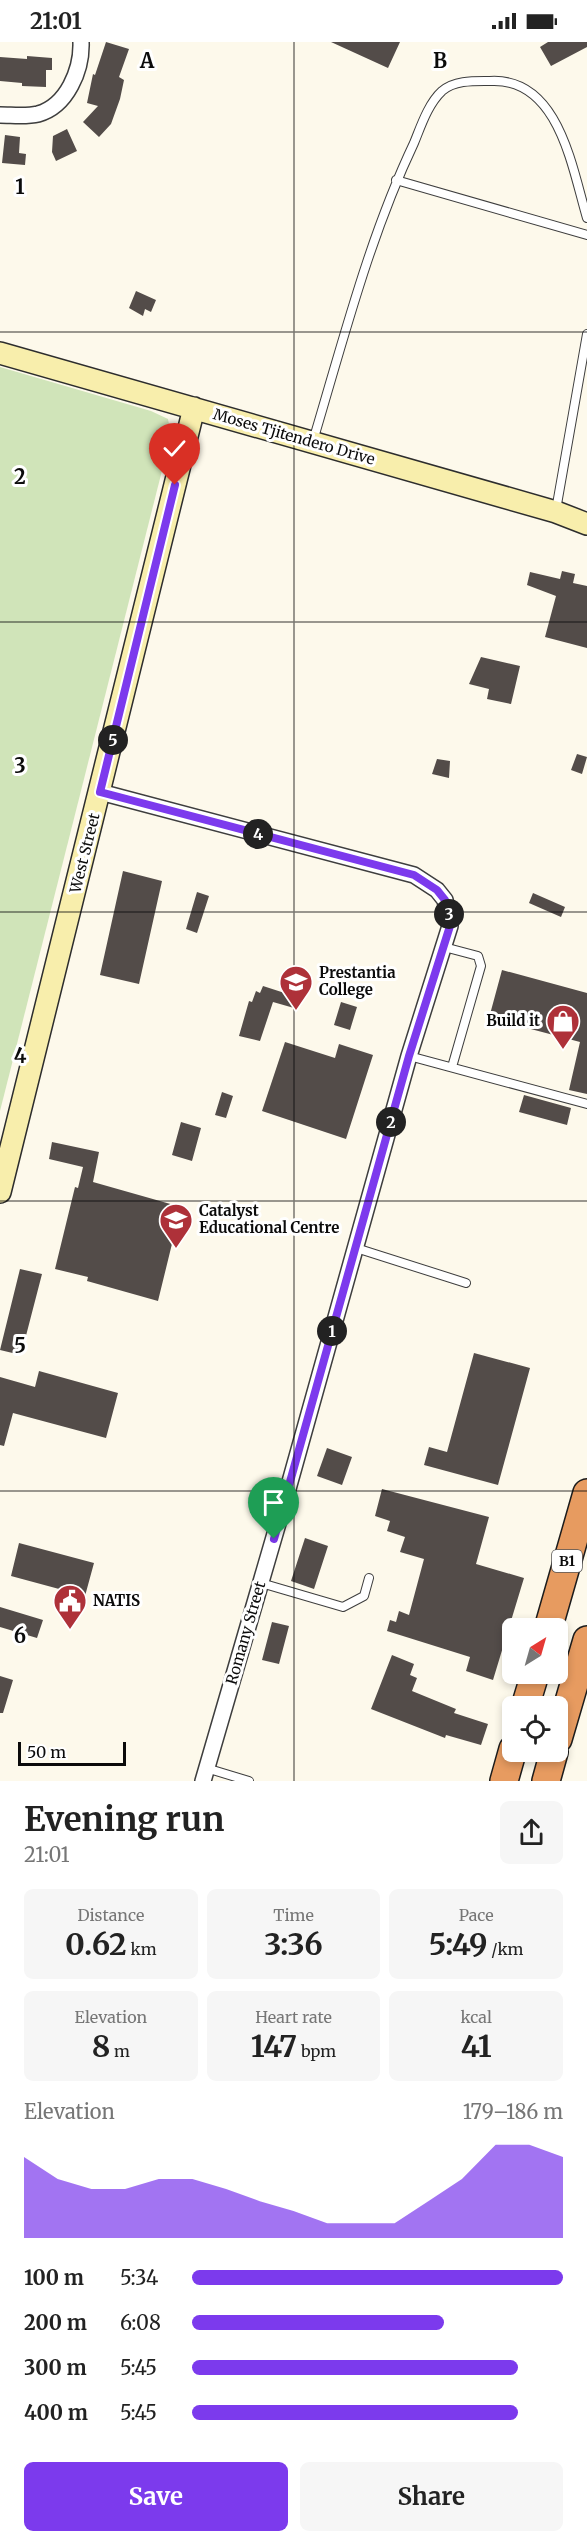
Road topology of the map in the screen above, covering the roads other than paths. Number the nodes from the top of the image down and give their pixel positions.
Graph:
1 (81, 42) edge
2 (0, 115) edge
3 (396, 180) junction
4 (587, 218) edge
5 (587, 234) edge
6 (587, 334) edge
7 (0, 353) edge
8 (194, 408) junction
9 (313, 443) junction
10 (556, 512) junction
11 (587, 524) edge
12 (100, 792) junction
13 (444, 947) junction
14 (409, 1056) junction
15 (452, 1067) junction
16 (587, 1104) edge
17 (0, 1192) edge
18 (356, 1248) junction
19 (466, 1283) dead end
20 (587, 1493) edge
21 (369, 1578) dead end
22 (261, 1583) junction
23 (551, 1618) edge
24 (587, 1640) edge
25 (568, 1705) edge
26 (509, 1762) edge
27 (551, 1762) edge
28 (204, 1774) edge
29 (249, 1781) edge
30 (504, 1781) edge
31 (546, 1781) edge

1 - 2 street
3 - 4 lane
3 - 5 lane
3 - 9 lane
6 - 10 lane
7 - 8 street, Moses Tjitendero Drive
8 - 9 street, Moses Tjitendero Drive
8 - 12 street, West Street
9 - 10 street, Moses Tjitendero Drive
10 - 11 street, Moses Tjitendero Drive
12 - 13 street, Romany Street
12 - 17 street, West Street
13 - 14 street, Romany Street
13 - 15 lane
14 - 15 lane
14 - 18 street, Romany Street
15 - 16 lane
18 - 19 lane
18 - 22 street, Romany Street
20 - 23 highway, B1
21 - 22 lane
22 - 28 street, Romany Street
24 - 25 highway
26 - 30 highway
27 - 31 highway
28 - 29 lane

